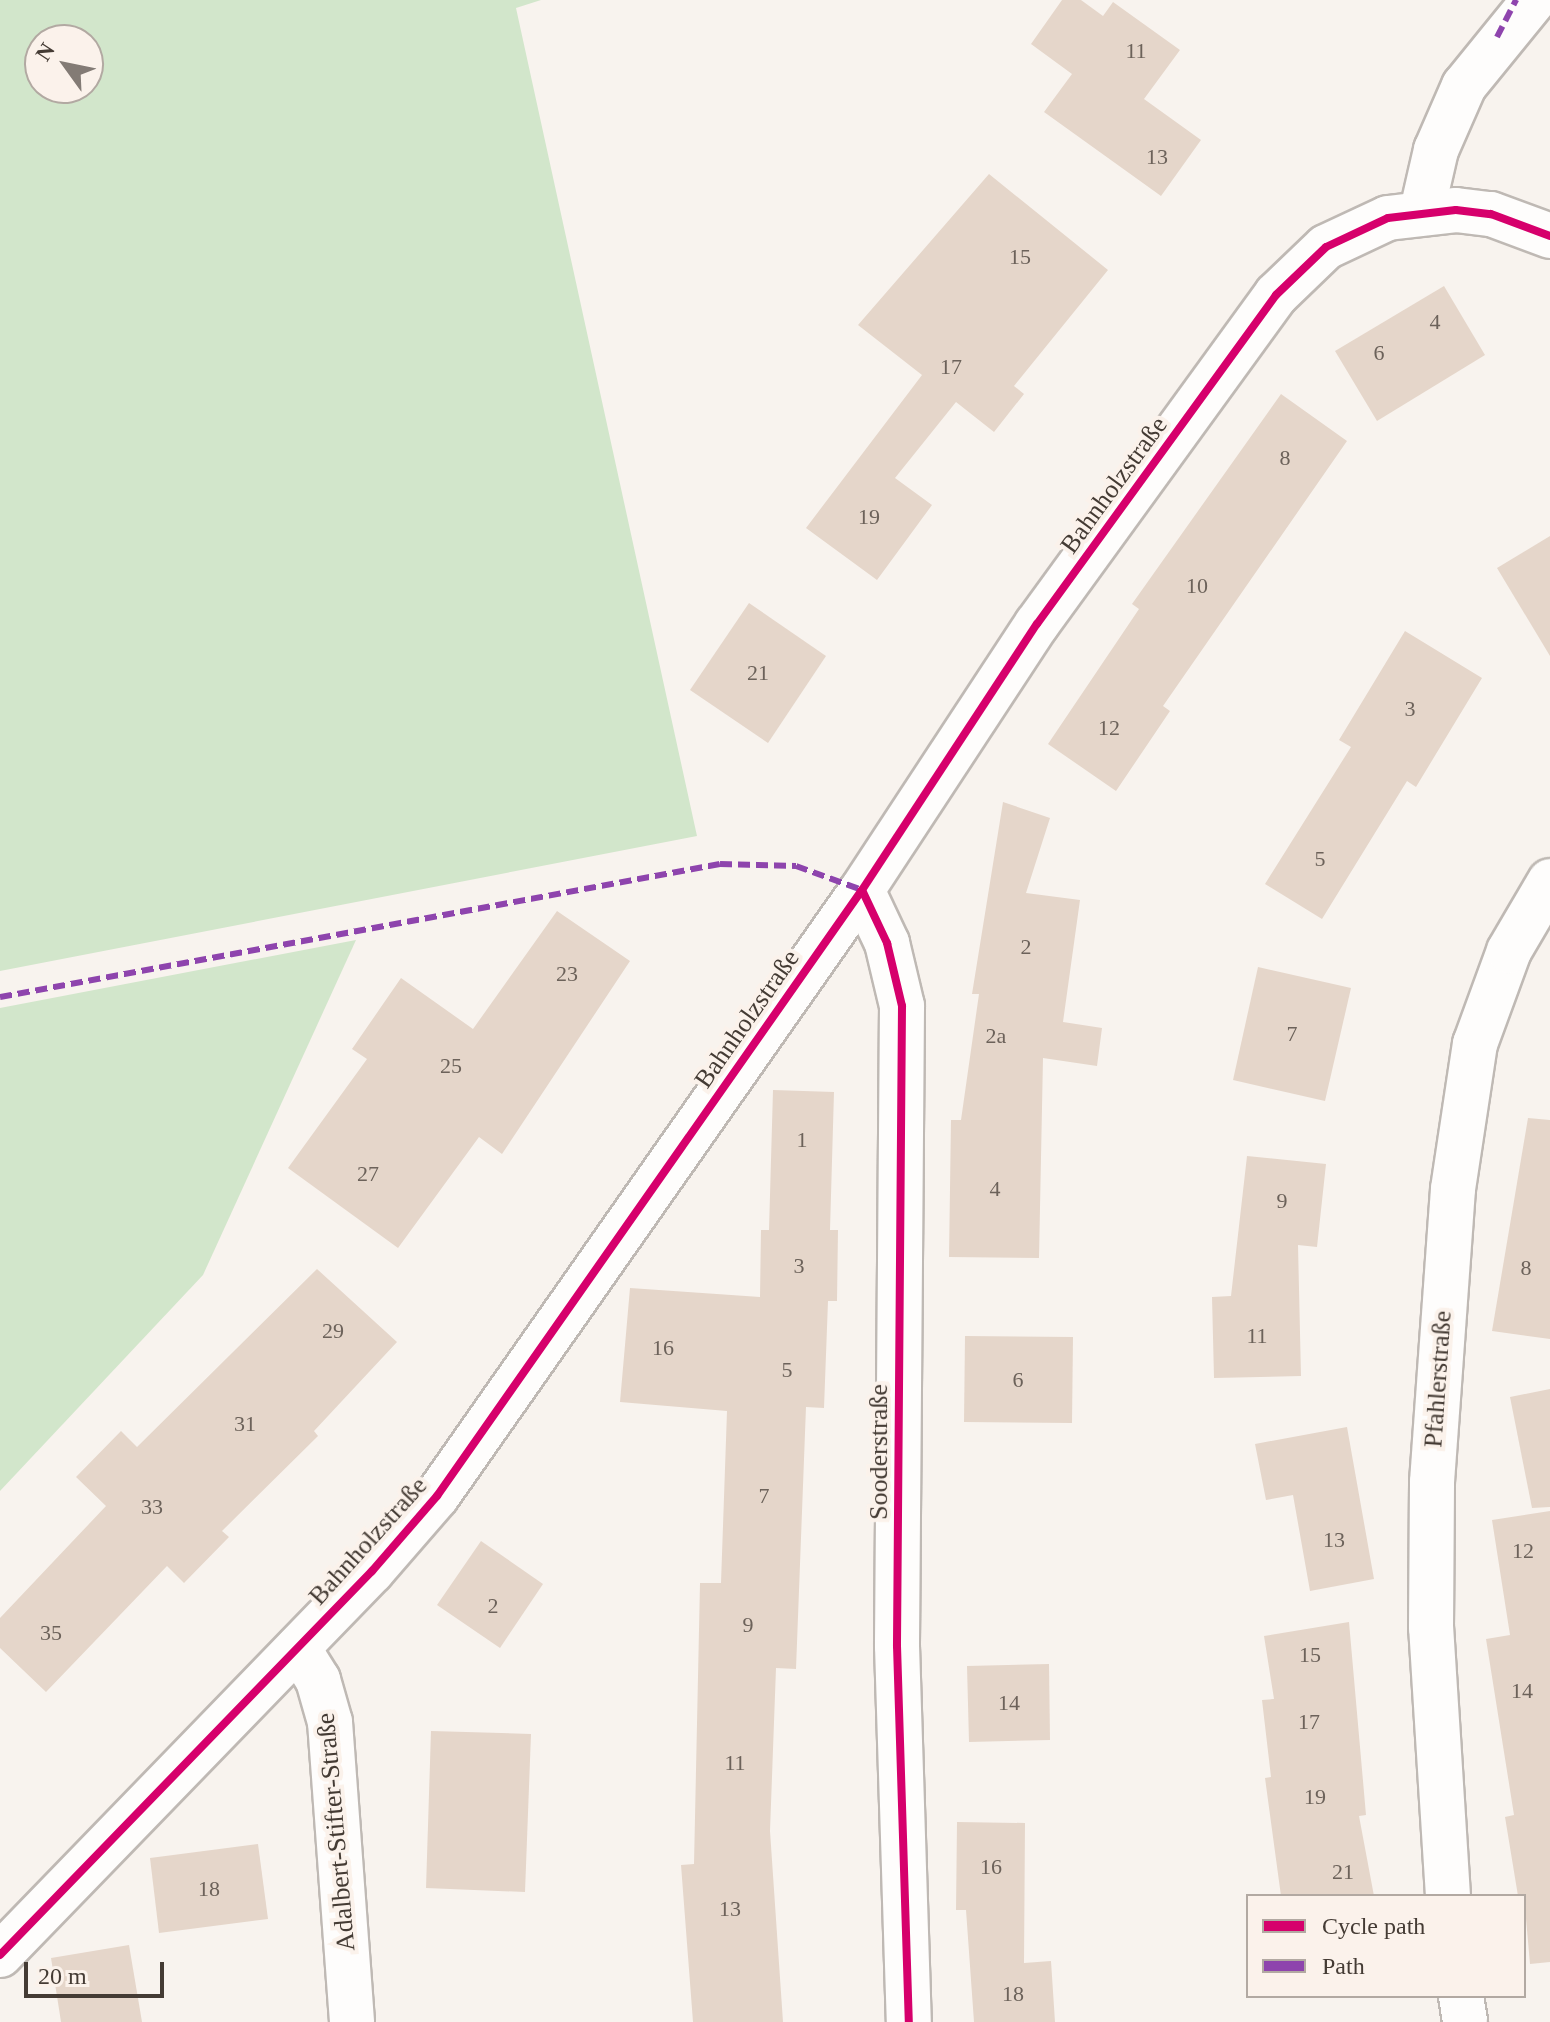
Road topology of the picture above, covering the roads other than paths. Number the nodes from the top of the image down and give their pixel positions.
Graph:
1 (1534, 0) edge
2 (1422, 211) junction
3 (1550, 236) edge
4 (1550, 881) edge
5 (862, 890) junction
6 (298, 1648) junction
7 (1448, 1894) edge
8 (0, 1955) edge
9 (1461, 1998) edge
10 (352, 2022) edge
11 (909, 2022) edge
12 (1465, 2022) edge

1 - 2 street
2 - 3 street, Bahnholzstraße
2 - 5 street, Bahnholzstraße
4 - 7 street, Pfahlerstraße
5 - 6 street, Bahnholzstraße
5 - 11 street, Sooderstraße
6 - 8 street, Bahnholzstraße
6 - 10 street, Adalbert-Stifter-Straße
9 - 12 street

